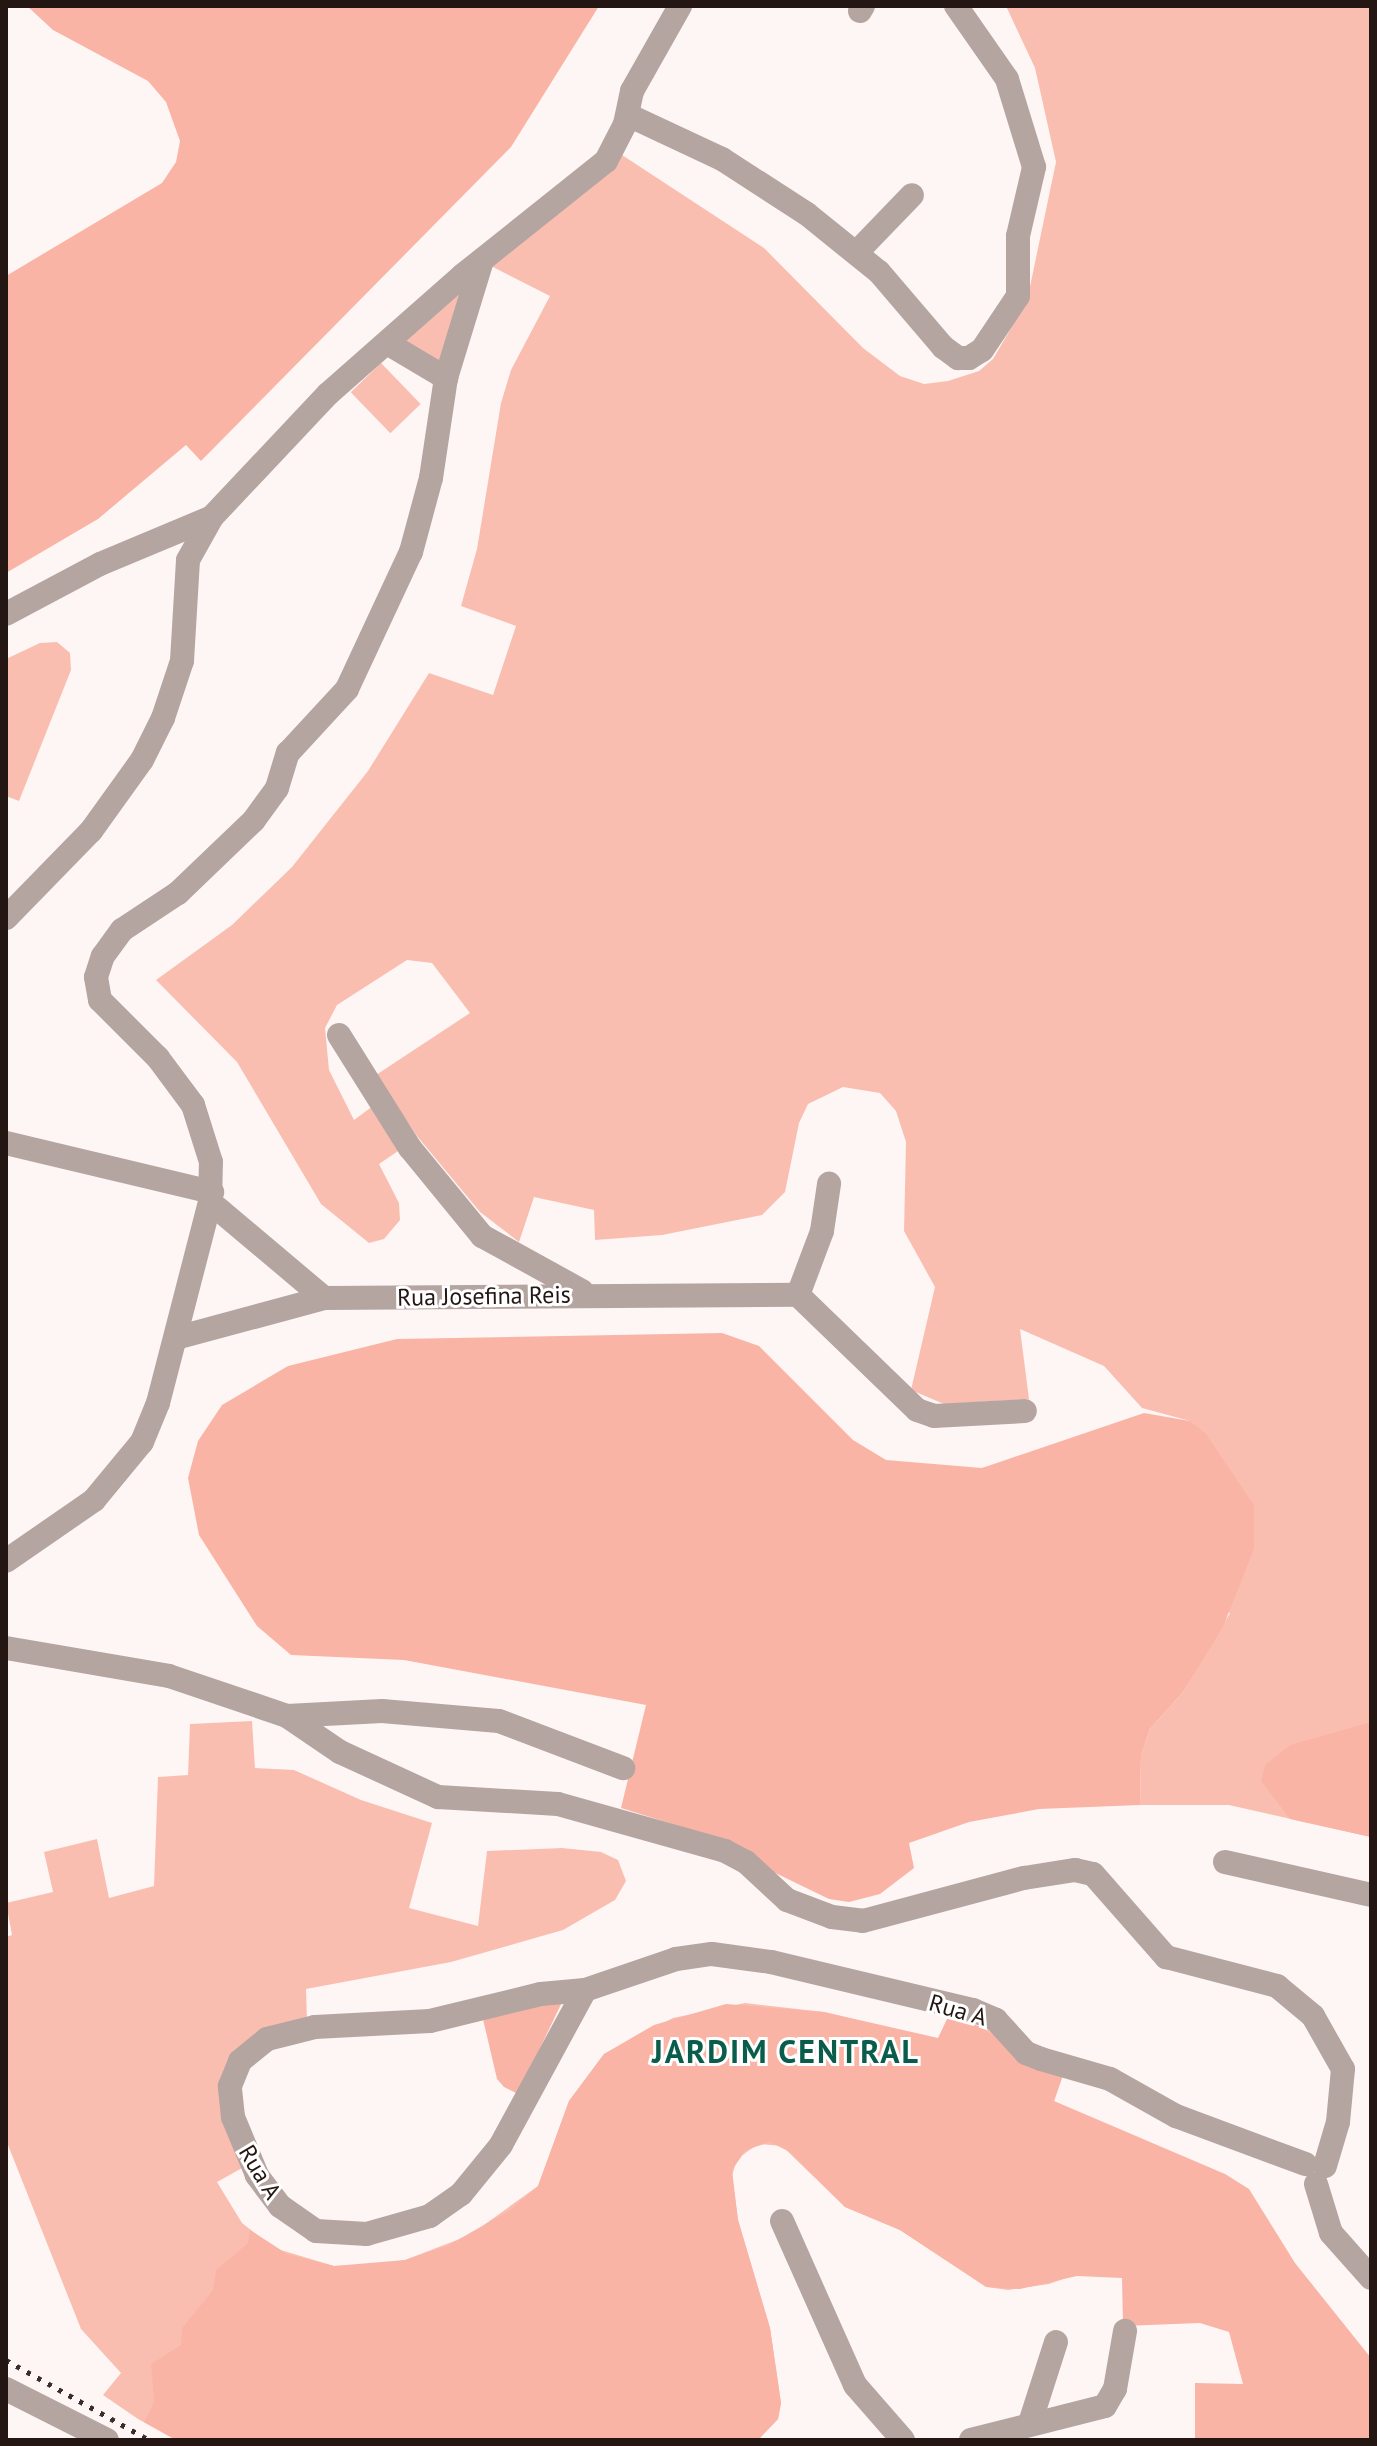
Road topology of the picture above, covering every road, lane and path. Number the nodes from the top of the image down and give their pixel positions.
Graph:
1 (680, 6) edge
2 (956, 6) edge
3 (628, 115) junction
4 (912, 195) dead end
5 (857, 252) junction
6 (482, 260) junction
7 (387, 343) junction
8 (446, 378) junction
9 (212, 517) junction
10 (6, 614) edge
11 (6, 918) edge
12 (339, 1035) dead end
13 (6, 1143) edge
14 (829, 1184) dead end
15 (211, 1197) junction
16 (588, 1294) junction
17 (798, 1295) junction
18 (324, 1298) junction
19 (176, 1338) junction
20 (1025, 1411) dead end
21 (6, 1561) edge
22 (6, 1648) edge
23 (287, 1716) junction
24 (623, 1768) dead end
25 (1225, 1862) dead end
26 (1371, 1895) edge
27 (585, 1990) junction
28 (1315, 2171) junction
29 (782, 2221) dead end
30 (1371, 2278) edge
31 (1125, 2331) dead end
32 (1056, 2342) dead end
33 (6, 2389) edge
34 (1030, 2423) junction
35 (107, 2440) edge
36 (903, 2440) edge
37 (971, 2440) edge

1 - 3 street
2 - 5 street
3 - 5 street
3 - 6 street
4 - 5 street
6 - 7 street
6 - 8 street
7 - 8 street
7 - 9 street
8 - 15 street
9 - 10 street
9 - 11 street
12 - 16 street
13 - 15 street
14 - 17 street
15 - 18 street
15 - 19 street
16 - 17 street, Rua Josefina Reis
16 - 18 street, Rua Josefina Reis
17 - 20 street
18 - 19 street, Rua Josefina Reis
19 - 21 street
22 - 23 street
23 - 24 street
23 - 28 street
25 - 26 street
27 - 27 street, Rua A
27 - 28 street, Rua A
28 - 30 street
29 - 36 street
31 - 34 street
32 - 34 street
33 - 35 street
34 - 37 street

